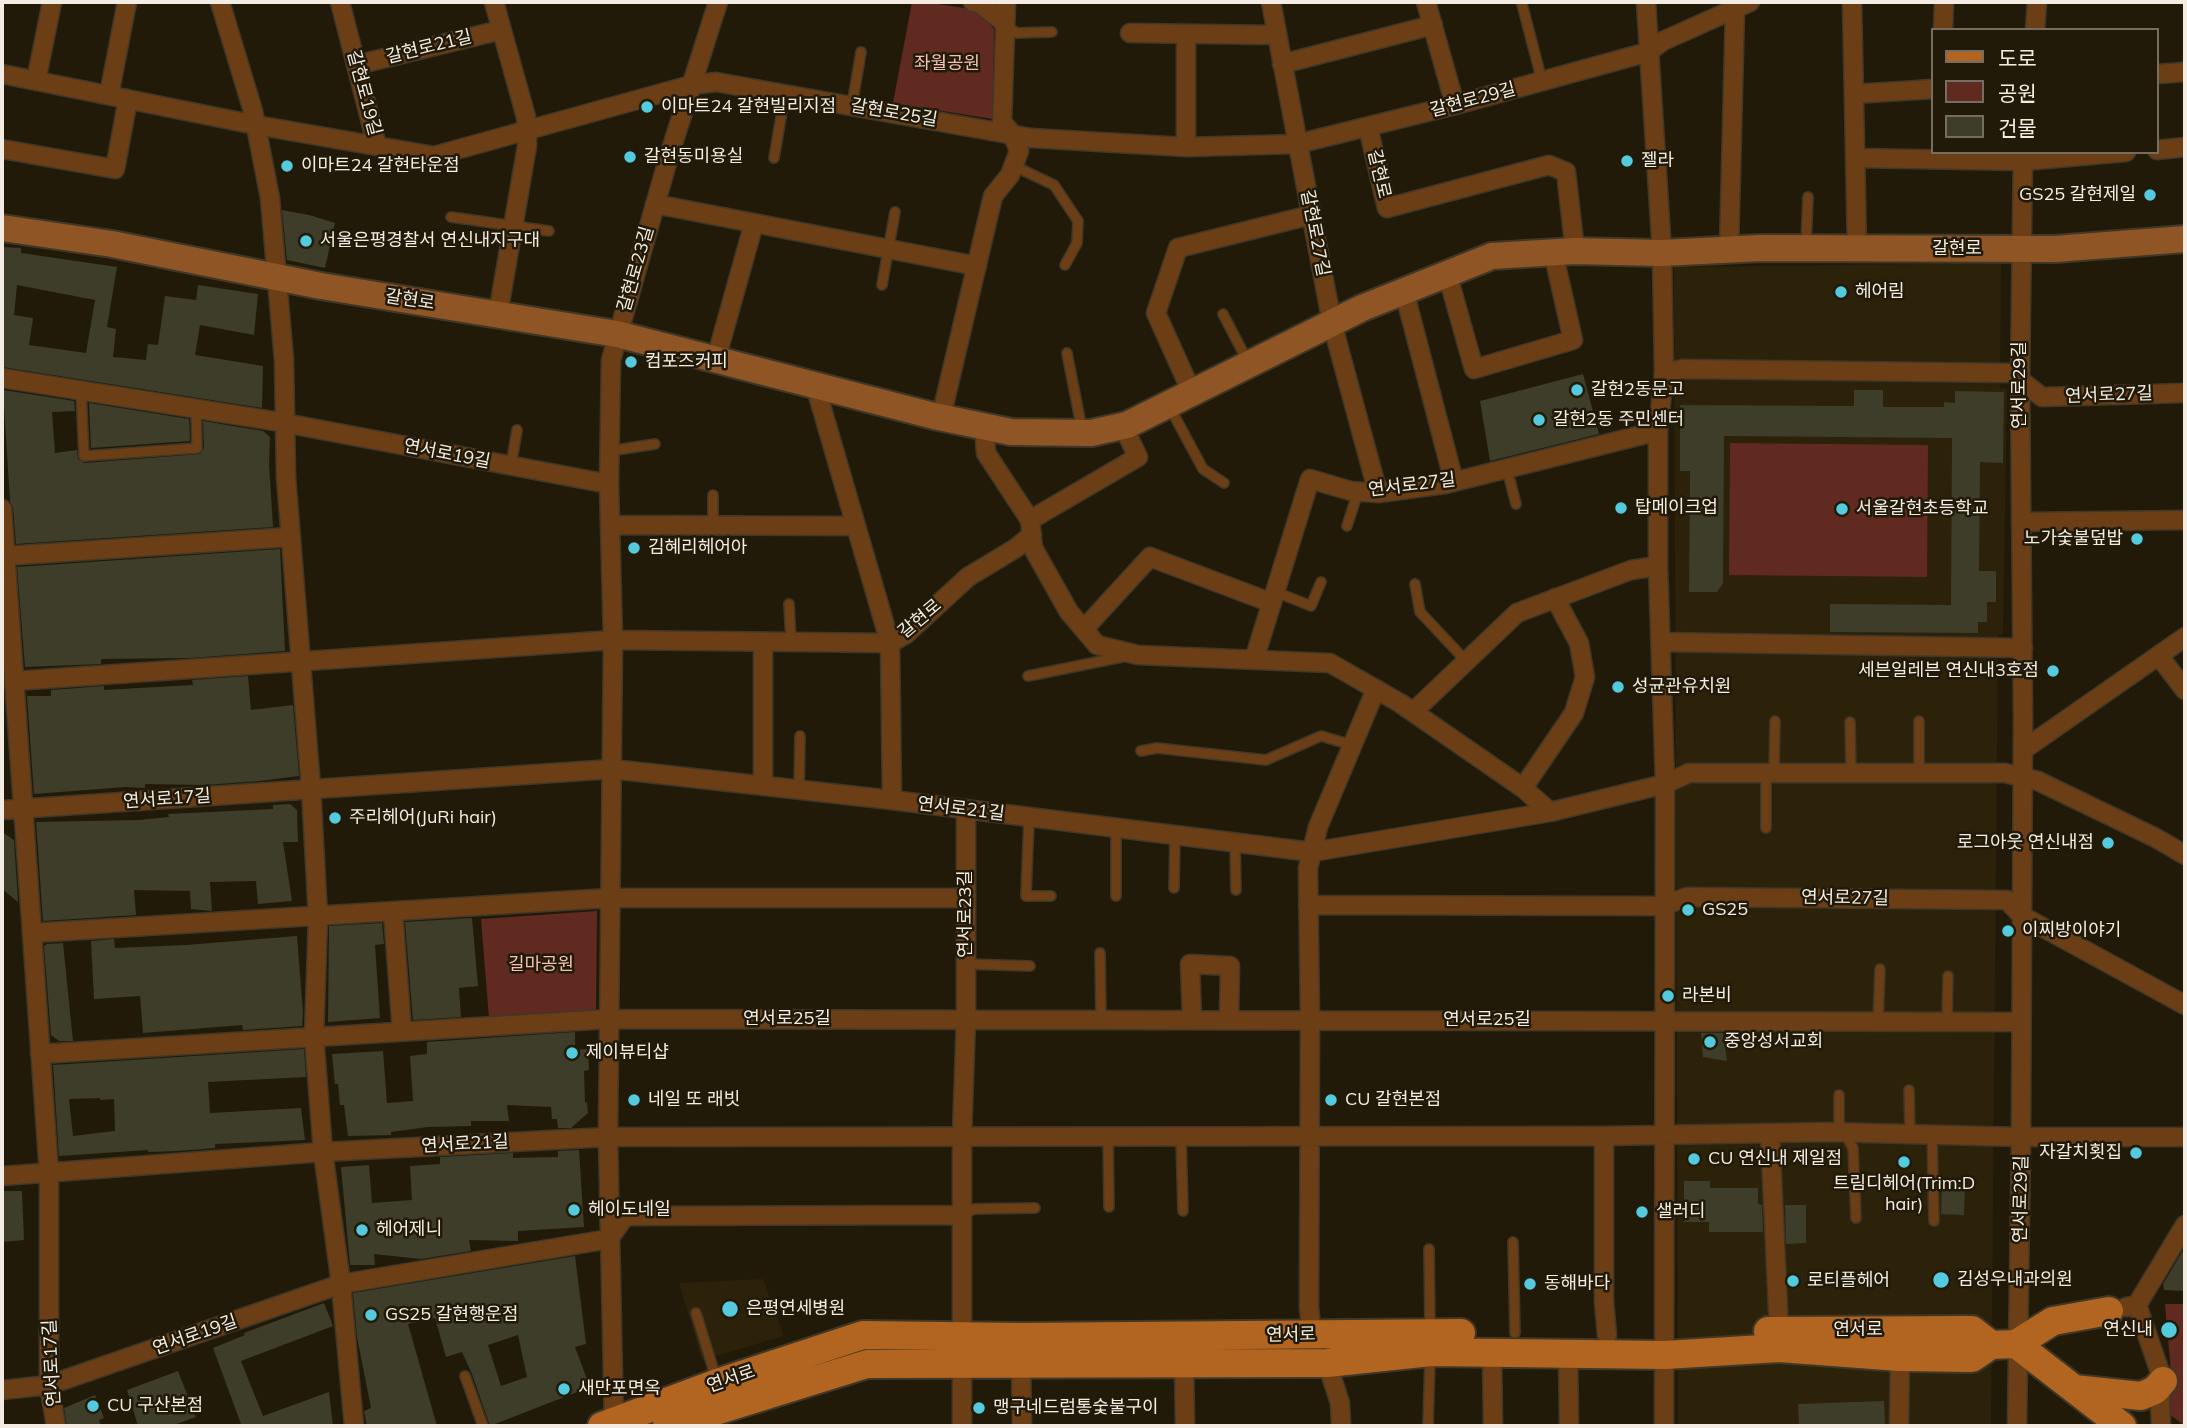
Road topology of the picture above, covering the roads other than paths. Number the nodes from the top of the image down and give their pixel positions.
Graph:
1 (52, 2) edge
2 (127, 2) edge
3 (220, 2) edge
4 (340, 2) edge
5 (494, 2) edge
6 (718, 2) edge
7 (973, 2) edge
8 (1006, 2) edge
9 (1271, 2) edge
10 (1426, 2) edge
11 (1646, 2) edge
12 (1852, 2) edge
13 (1944, 2) edge
14 (2037, 2) edge
15 (1522, 4) dead end
16 (1743, 5) edge
17 (1005, 23) junction
18 (1433, 25) junction
19 (1943, 28) edge
20 (2035, 28) edge
21 (501, 30) junction
22 (1052, 32) dead end
23 (1130, 33) dead end
24 (1186, 34) junction
25 (1277, 35) junction
26 (861, 52) dead end
27 (1648, 52) junction
28 (1282, 64) junction
29 (356, 65) junction
30 (2185, 72) edge
31 (2, 74) edge
32 (2159, 74) edge
33 (36, 81) junction
34 (1542, 81) junction
35 (691, 85) junction
36 (1932, 89) edge
37 (785, 94) junction
38 (1854, 94) junction
39 (109, 96) junction
40 (128, 99) junction
41 (852, 105) junction
42 (1455, 105) junction
43 (256, 125) junction
44 (1368, 127) junction
45 (527, 131) junction
46 (1013, 135) junction
47 (1297, 144) junction
48 (377, 146) junction
49 (1185, 147) junction
50 (2185, 147) edge
51 (2, 149) edge
52 (2159, 150) edge
53 (2085, 154) edge
54 (2023, 157) edge
55 (774, 158) dead end
56 (1857, 158) junction
57 (1014, 166) junction
58 (1808, 197) dead end
59 (654, 204) junction
60 (895, 212) dead end
61 (1311, 215) junction
62 (452, 216) dead end
63 (754, 223) junction
64 (513, 225) junction
65 (2, 228) edge
66 (549, 231) dead end
67 (2185, 239) edge
68 (1805, 248) junction
69 (1857, 248) junction
70 (888, 249) junction
71 (2020, 249) junction
72 (1729, 250) junction
73 (1564, 251) junction
74 (1662, 253) junction
75 (1065, 265) dead end
76 (976, 266) junction
77 (1447, 273) junction
78 (275, 275) junction
79 (882, 285) dead end
80 (1404, 291) junction
81 (498, 314) junction
82 (1223, 314) dead end
83 (1332, 323) junction
84 (617, 334) junction
85 (1067, 353) dead end
86 (716, 359) junction
87 (1249, 365) junction
88 (1664, 373) junction
89 (2, 378) edge
90 (2020, 380) junction
91 (815, 385) junction
92 (81, 390) junction
93 (2185, 393) edge
94 (1180, 398) junction
95 (196, 409) junction
96 (941, 417) junction
97 (286, 424) junction
98 (984, 426) junction
99 (1123, 426) junction
100 (517, 430) dead end
101 (1658, 431) junction
102 (1083, 433) junction
103 (655, 444) dead end
104 (609, 451) junction
105 (511, 466) junction
106 (1507, 468) junction
107 (1454, 481) junction
108 (1224, 482) dead end
109 (609, 484) junction
110 (1359, 492) junction
111 (1378, 493) junction
112 (713, 495) dead end
113 (1516, 504) dead end
114 (2, 509) edge
115 (2185, 520) edge
116 (2021, 522) junction
117 (610, 524) junction
118 (713, 525) junction
119 (856, 526) junction
120 (1347, 526) dead end
121 (1031, 527) junction
122 (291, 537) junction
123 (5, 555) junction
124 (1658, 566) junction
125 (1321, 582) dead end
126 (1415, 584) dead end
127 (1274, 598) junction
128 (1555, 598) junction
129 (789, 604) dead end
130 (1084, 629) junction
131 (2185, 637) edge
132 (613, 640) junction
133 (763, 642) junction
134 (791, 642) junction
135 (1661, 642) junction
136 (890, 643) junction
137 (2023, 648) junction
138 (1138, 655) junction
139 (2159, 656) junction
140 (1254, 660) junction
141 (1466, 661) junction
142 (301, 662) junction
143 (1028, 676) dead end
144 (14, 681) junction
145 (1376, 689) junction
146 (2185, 690) edge
147 (1413, 712) junction
148 (1775, 721) dead end
149 (1850, 722) dead end
150 (1919, 722) dead end
151 (800, 736) dead end
152 (1352, 745) junction
153 (2023, 750) junction
154 (1141, 751) dead end
155 (612, 769) junction
156 (1770, 773) junction
157 (1851, 773) junction
158 (1919, 773) junction
159 (2022, 776) junction
160 (1665, 784) junction
161 (763, 786) junction
162 (311, 788) junction
163 (1523, 788) junction
164 (799, 789) junction
165 (892, 800) junction
166 (22, 809) junction
167 (2, 810) edge
168 (965, 810) junction
169 (1550, 812) junction
170 (1029, 818) junction
171 (1116, 828) junction
172 (1766, 828) dead end
173 (1175, 835) junction
174 (1235, 842) junction
175 (1312, 852) junction
176 (2185, 855) edge
177 (1174, 888) dead end
178 (1236, 890) dead end
179 (1051, 896) dead end
180 (1116, 896) dead end
181 (610, 898) junction
182 (966, 898) junction
183 (1308, 905) junction
184 (1663, 906) junction
185 (393, 912) junction
186 (318, 916) junction
187 (2022, 916) junction
188 (32, 933) junction
189 (1100, 953) dead end
190 (966, 964) junction
191 (1030, 966) dead end
192 (1880, 969) dead end
193 (1948, 976) dead end
194 (2185, 1005) edge
195 (966, 1018) junction
196 (1101, 1018) junction
197 (608, 1019) junction
198 (1192, 1019) junction
199 (1229, 1019) junction
200 (1310, 1019) junction
201 (1664, 1022) junction
202 (1878, 1022) junction
203 (1947, 1022) junction
204 (2020, 1022) junction
205 (402, 1031) junction
206 (314, 1036) junction
207 (40, 1054) junction
208 (1909, 1090) dead end
209 (1839, 1095) dead end
210 (1843, 1133) junction
211 (1770, 1134) junction
212 (1910, 1134) junction
213 (962, 1135) junction
214 (1108, 1135) junction
215 (1181, 1135) junction
216 (1310, 1135) junction
217 (1664, 1135) junction
218 (1932, 1135) junction
219 (1604, 1136) junction
220 (608, 1137) junction
221 (2021, 1137) junction
222 (2185, 1137) edge
223 (323, 1152) junction
224 (49, 1173) junction
225 (2, 1175) edge
226 (1035, 1208) dead end
227 (1109, 1208) dead end
228 (1183, 1211) dead end
229 (962, 1215) junction
230 (1856, 1218) dead end
231 (1934, 1221) dead end
232 (2185, 1225) edge
233 (610, 1238) junction
234 (1513, 1242) dead end
235 (1429, 1249) dead end
236 (341, 1284) junction
237 (2137, 1305) junction
238 (2109, 1311) joint
239 (696, 1313) dead end
240 (1779, 1331) junction
241 (1312, 1334) junction
242 (1515, 1334) junction
243 (1607, 1335) junction
244 (1430, 1342) junction
245 (2004, 1345) junction
246 (1665, 1346) junction
247 (962, 1351) junction
248 (1492, 1352) junction
249 (1568, 1353) junction
250 (1900, 1357) junction
251 (1184, 1363) junction
252 (1327, 1363) junction
253 (1021, 1364) junction
254 (465, 1376) dead end
255 (2163, 1381) junction
256 (717, 1383) junction
257 (49, 1385) junction
258 (2071, 1389) junction
259 (2, 1390) edge
260 (610, 1425) edge
261 (56, 1426) edge
262 (354, 1426) edge
263 (483, 1426) edge
264 (667, 1426) edge
265 (962, 1426) edge
266 (1022, 1426) edge
267 (1185, 1426) edge
268 (1341, 1426) edge
269 (1428, 1426) edge
270 (1493, 1426) edge
271 (1569, 1426) edge
272 (1664, 1426) edge
273 (1899, 1426) edge
274 (2017, 1426) edge
275 (2122, 1426) edge
276 (2161, 1426) edge

1 - 33 street
2 - 39 street
3 - 43 street
4 - 29 street, 갈현로19길
5 - 21 street
6 - 35 street, 갈현로23길
7 - 17 street
8 - 17 street
9 - 25 street, 갈현로27길
10 - 18 street
11 - 27 street
12 - 38 street
13 - 19 street
14 - 20 street
15 - 34 lane
16 - 27 street, 갈현로29길
16 - 72 street
17 - 22 lane
17 - 46 street
18 - 28 street
18 - 42 street
21 - 29 street, 갈현로21길
21 - 45 street
23 - 24 street
24 - 25 street
24 - 49 street
25 - 28 street, 갈현로27길
26 - 41 lane
27 - 34 street, 갈현로29길
27 - 74 street
28 - 47 street, 갈현로27길
29 - 48 street, 갈현로19길
30 - 32 street
31 - 33 street, 갈현로19길
33 - 39 street, 갈현로19길
34 - 42 street, 갈현로29길
35 - 37 street, 갈현로25길
35 - 45 street
35 - 59 street, 갈현로23길
36 - 38 street
37 - 41 street, 갈현로25길
37 - 55 lane
38 - 56 street
39 - 40 street, 갈현로19길
40 - 43 street, 갈현로19길
40 - 51 street
41 - 46 street, 갈현로25길
42 - 44 street, 갈현로29길
43 - 48 street, 갈현로19길
43 - 78 street
44 - 47 street, 갈현로29길
44 - 73 street, 갈현로
45 - 48 street
45 - 64 street
46 - 49 street, 갈현로25길
46 - 57 street
47 - 49 street
47 - 61 street, 갈현로27길
50 - 52 street
53 - 54 street
54 - 56 street
54 - 71 street, 연서로29길
56 - 69 street
57 - 75 lane
57 - 76 street
58 - 68 lane
59 - 63 street, 갈현로23길
59 - 84 street, 갈현로23길
60 - 70 lane
61 - 83 street, 갈현로27길
61 - 94 street
62 - 64 lane
63 - 70 street
63 - 86 street
64 - 66 lane
64 - 81 street
65 - 78 main road, 갈현로
67 - 71 main road, 갈현로
68 - 69 main road, 갈현로
68 - 72 main road, 갈현로
69 - 71 main road, 갈현로
70 - 76 street
70 - 79 lane
71 - 90 street, 연서로29길
72 - 74 main road, 갈현로
73 - 74 main road, 갈현로
73 - 77 main road, 갈현로
73 - 77 street
74 - 88 street
76 - 96 street
77 - 80 main road, 갈현로
78 - 81 main road, 갈현로
78 - 97 street
80 - 83 main road, 갈현로
80 - 107 street
81 - 84 main road, 갈현로
82 - 87 lane
83 - 87 main road, 갈현로
83 - 111 street
84 - 86 main road, 갈현로
84 - 104 street
85 - 102 lane
86 - 91 main road, 갈현로
87 - 94 main road, 갈현로
88 - 90 street, 연서로27길
88 - 101 street
89 - 92 street
90 - 93 street, 연서로27길
90 - 116 street, 연서로29길
91 - 96 main road, 갈현로
91 - 119 street, 갈현로
92 - 95 street
92 - 95 lane
94 - 99 main road, 갈현로
94 - 108 lane
95 - 97 street
96 - 98 main road, 갈현로
97 - 105 street, 연서로19길
97 - 122 street
98 - 102 main road, 갈현로
98 - 121 street
99 - 102 main road, 갈현로
99 - 121 street, 갈현로
100 - 105 lane
101 - 106 street, 연서로27길
101 - 124 street
103 - 104 lane
104 - 109 street
105 - 109 street, 연서로19길
106 - 107 street, 연서로27길
106 - 113 lane
107 - 111 street, 연서로27길
109 - 117 street
110 - 111 street, 연서로27길
110 - 120 lane
110 - 127 street, 연서로27길
112 - 118 lane
114 - 123 street, 연서로17길
115 - 116 street
116 - 137 street, 연서로29길
117 - 118 street
117 - 132 street
118 - 119 street
119 - 136 street, 갈현로
121 - 130 street
121 - 136 street, 갈현로
122 - 123 street
122 - 142 street
123 - 144 street, 연서로17길
124 - 128 street
124 - 135 street
125 - 127 lane
126 - 141 lane
127 - 130 street
127 - 140 street, 연서로27길
128 - 141 street
128 - 163 street
129 - 134 lane
130 - 138 street
131 - 139 street
132 - 133 street
132 - 142 street
132 - 155 street
133 - 134 street
133 - 161 street
134 - 136 street
135 - 137 street
135 - 160 street
136 - 165 street, 연서로21길
137 - 153 street, 연서로29길
138 - 140 street
138 - 143 lane
139 - 146 street
139 - 153 street
140 - 145 street
141 - 147 street
142 - 144 street
142 - 162 street
144 - 166 street, 연서로17길
145 - 147 street
145 - 152 street
147 - 163 street
148 - 156 lane
149 - 157 lane
150 - 158 lane
151 - 164 lane
152 - 154 lane
152 - 175 street
153 - 159 street, 연서로29길
155 - 161 street
155 - 162 street
155 - 181 street
156 - 157 street
156 - 160 street
156 - 172 lane
157 - 158 street
158 - 159 street
159 - 176 street
159 - 187 street, 연서로29길
160 - 169 street
160 - 184 street
161 - 164 street
162 - 166 street, 연서로17길
162 - 186 street
163 - 169 street
164 - 165 street
165 - 168 street, 연서로21길
166 - 167 street
166 - 188 street, 연서로17길
168 - 170 street, 연서로21길
168 - 182 street, 연서로23길
169 - 175 street
170 - 171 street, 연서로21길
170 - 179 lane
171 - 173 street, 연서로21길
171 - 180 lane
173 - 174 street, 연서로21길
173 - 177 lane
174 - 175 street, 연서로21길
174 - 178 lane
175 - 183 street
181 - 182 street
181 - 185 street
181 - 197 street
182 - 190 street, 연서로23길
183 - 184 street, 연서로27길
183 - 200 street
184 - 187 street, 연서로27길
184 - 201 street
185 - 186 street
185 - 205 street
186 - 188 street
186 - 206 street
187 - 194 street
187 - 204 street, 연서로29길
188 - 207 street, 연서로17길
189 - 196 lane
190 - 191 lane
190 - 195 street, 연서로23길
192 - 202 lane
193 - 203 lane
195 - 196 street
195 - 197 street, 연서로25길
195 - 213 street, 연서로23길
196 - 198 street, 연서로25길
197 - 205 street
197 - 220 street
198 - 199 street, 연서로25길
198 - 199 street
199 - 200 street, 연서로25길
200 - 201 street, 연서로25길
200 - 216 street
201 - 202 street
201 - 217 street
202 - 203 street
203 - 204 street
204 - 221 street, 연서로29길
205 - 206 street
206 - 207 street
206 - 223 street
207 - 224 street, 연서로17길
208 - 212 lane
209 - 210 lane
210 - 211 street
210 - 212 street, 연서로29길
210 - 230 lane
211 - 217 street
211 - 240 street
212 - 218 street, 연서로29길
213 - 214 street
213 - 220 street, 연서로21길
213 - 229 street, 연서로23길
214 - 215 street
214 - 227 lane
215 - 216 street
215 - 228 lane
216 - 219 street
216 - 241 street
217 - 219 street
217 - 246 street
218 - 221 street, 연서로29길
218 - 231 lane
219 - 243 street
220 - 223 street, 연서로21길
220 - 233 street
221 - 222 street, 연서로29길
221 - 245 street, 연서로29길
223 - 224 street
223 - 236 street
224 - 225 street
224 - 257 street, 연서로17길
226 - 229 lane
229 - 233 street
229 - 247 street, 연서로23길
232 - 237 street
233 - 236 street
233 - 260 street
234 - 242 lane
235 - 244 lane
236 - 257 street, 연서로19길
236 - 262 street
237 - 238 street
237 - 255 street
238 - 245 main road
239 - 256 lane
240 - 245 main road, 연서로
240 - 246 main road, 연서로
241 - 244 main road, 연서로
241 - 247 main road, 연서로
242 - 243 main road, 연서로
242 - 244 main road, 연서로
243 - 246 main road, 연서로
244 - 248 main road, 연서로
244 - 252 main road, 연서로
244 - 269 lane
245 - 250 main road, 연서로
245 - 258 main road, 연서로
245 - 274 street, 연서로29길
246 - 249 main road, 연서로
246 - 250 main road, 연서로
246 - 272 street
247 - 253 main road, 연서로
247 - 256 main road, 연서로
247 - 264 main road, 연서로
247 - 265 street, 연서로23길
248 - 249 main road, 연서로
248 - 270 street
249 - 271 street
250 - 273 street
251 - 252 main road, 연서로
251 - 253 main road, 연서로
251 - 267 street
252 - 268 street
253 - 266 street
254 - 263 lane
255 - 258 main road
255 - 276 street
256 - 260 main road, 연서로
257 - 259 street, 연서로19길
257 - 261 street, 연서로17길
258 - 275 main road, 연서로

